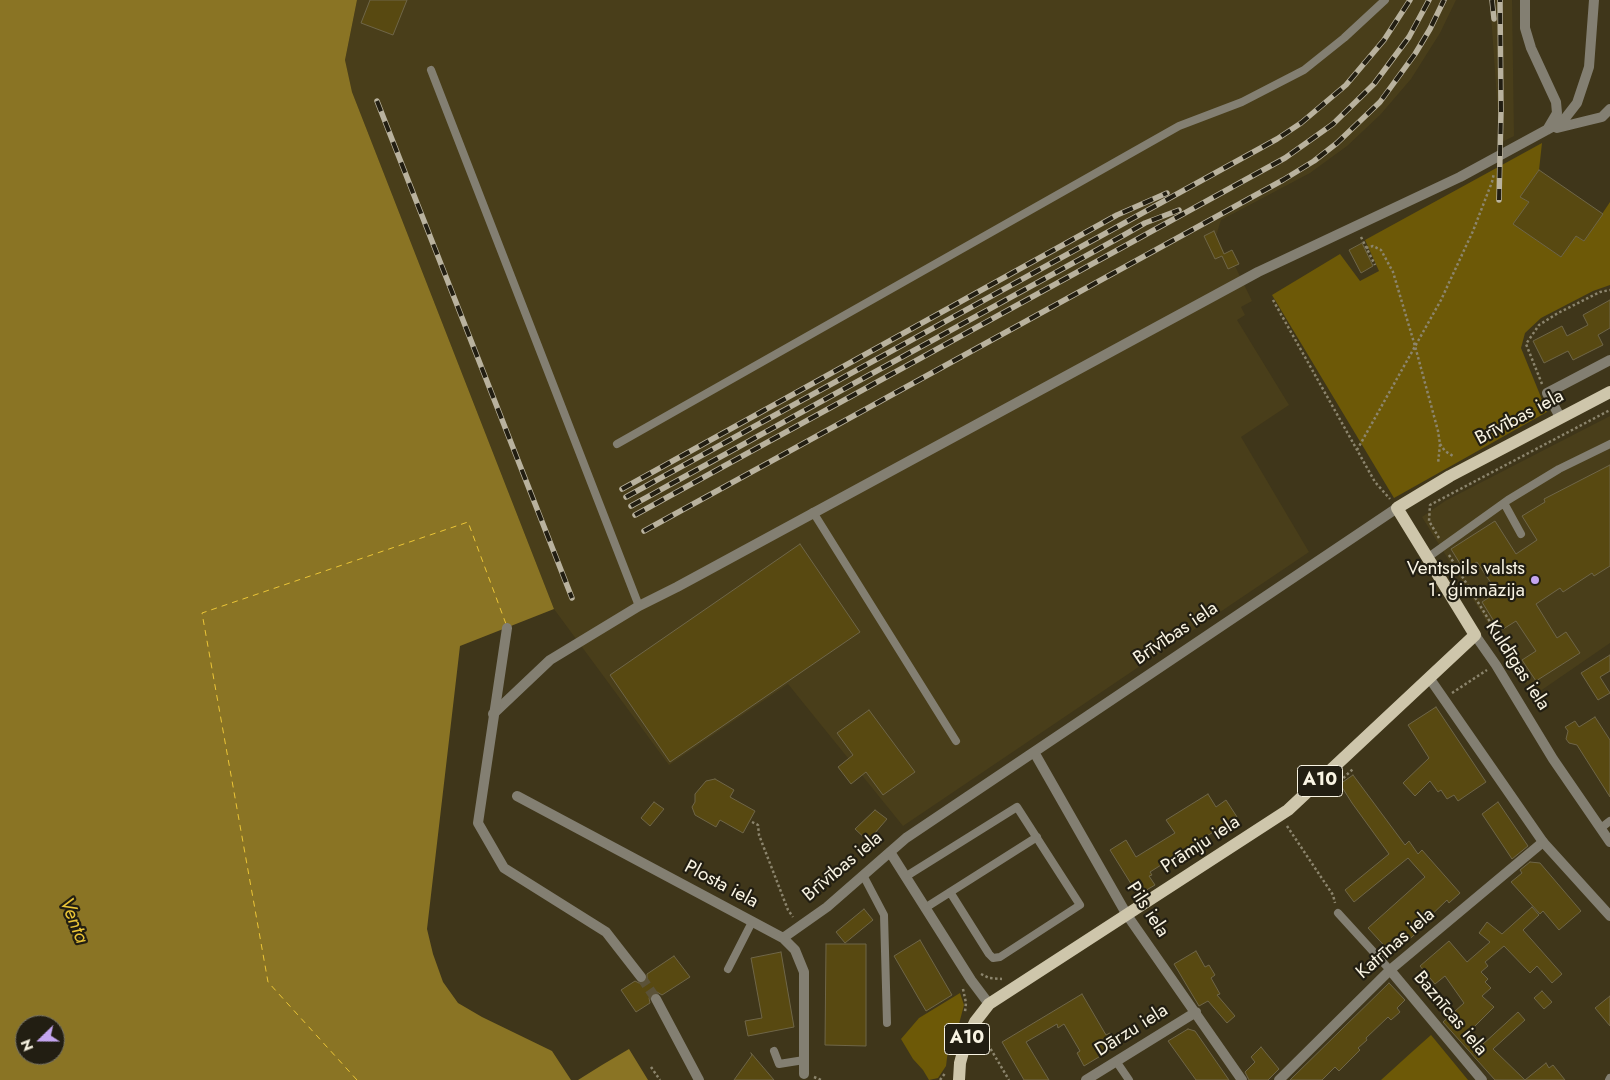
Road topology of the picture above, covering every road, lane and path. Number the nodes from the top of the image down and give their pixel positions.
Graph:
1 (1385, 0) edge
2 (1525, 0) edge
3 (1594, 0) edge
4 (431, 70) dead end
5 (1610, 109) edge
6 (1546, 131) junction
7 (1497, 157) junction
8 (1355, 226) junction
9 (1366, 248) junction
10 (1375, 265) dead end
11 (1610, 290) edge
12 (1273, 300) dead end
13 (1415, 346) junction
14 (1610, 360) edge
15 (1610, 392) edge
16 (1547, 393) junction
17 (1610, 410) edge
18 (1560, 417) junction
19 (617, 444) dead end
20 (1440, 444) junction
21 (1610, 444) edge
22 (1357, 450) junction
23 (1453, 456) dead end
24 (1438, 464) dead end
25 (1504, 503) junction
26 (1397, 508) junction
27 (813, 512) junction
28 (1521, 534) dead end
29 (1444, 546) junction
30 (1427, 558) junction
31 (640, 606) junction
32 (507, 628) dead end
33 (1475, 635) junction
34 (1496, 665) junction
35 (1430, 678) junction
36 (1443, 698) junction
37 (494, 714) junction
38 (956, 741) dead end
39 (1034, 752) junction
40 (1357, 765) dead end
41 (1330, 790) dead end
42 (517, 796) dead end
43 (1294, 820) dead end
44 (1610, 821) edge
45 (752, 822) dead end
46 (1601, 828) junction
47 (1037, 838) junction
48 (1543, 842) junction
49 (1610, 842) edge
50 (890, 852) junction
51 (864, 876) junction
52 (905, 877) junction
53 (950, 892) junction
54 (925, 908) junction
55 (788, 910) dead end
56 (1338, 913) joint
57 (1127, 915) junction
58 (1610, 916) edge
59 (752, 922) junction
60 (783, 938) junction
61 (728, 968) dead end
62 (1390, 970) junction
63 (641, 977) tunnel mouth
64 (656, 999) tunnel mouth
65 (989, 1004) junction
66 (1196, 1012) junction
67 (970, 1018) junction
68 (887, 1023) dead end
69 (774, 1051) dead end
70 (804, 1060) junction
71 (1116, 1061) junction
72 (651, 1067) dead end
73 (804, 1074) dead end
74 (660, 1080) edge
75 (699, 1080) edge
76 (959, 1080) edge
77 (1009, 1080) edge
78 (1086, 1080) edge
79 (1129, 1080) edge
80 (1242, 1080) edge
81 (1279, 1080) edge
82 (1482, 1080) edge

1 - 19 lane
2 - 6 street
3 - 6 street
4 - 31 lane
5 - 6 street
6 - 7 street
7 - 8 street
7 - 13 path
8 - 9 path
8 - 27 street
9 - 10 path
9 - 13 path
11 - 16 path
12 - 22 path
13 - 20 path
13 - 22 path
14 - 16 street
15 - 18 main road, Brīvības iela
16 - 18 street
17 - 29 path
18 - 26 main road, Brīvības iela
20 - 23 path
20 - 24 path
21 - 25 lane
22 - 26 path
25 - 28 lane
25 - 29 lane
26 - 30 main road, Kuldīgas iela
26 - 39 street, Brīvības iela
27 - 31 street
27 - 38 lane
29 - 30 lane
29 - 34 path
30 - 33 main road, Kuldīgas iela
31 - 37 street
32 - 37 street
33 - 34 street, Kuldīgas iela
33 - 35 main road, Prāmju iela / A10
34 - 36 path
34 - 46 street, Kuldīgas iela
35 - 36 street
35 - 57 main road, Prāmju iela / A10
36 - 48 street
37 - 63 street
39 - 50 street, Brīvības iela
39 - 57 street, Pils iela
40 - 41 path
42 - 59 street, Plosta iela
43 - 56 path
44 - 46 lane
45 - 55 path
46 - 49 street, Kuldīgas iela
47 - 52 lane
47 - 53 lane
47 - 53 lane
48 - 58 street
48 - 62 street, Katrīnas iela
50 - 51 street, Brīvības iela
50 - 52 street
51 - 60 street, Brīvības iela
51 - 68 lane
52 - 54 street
53 - 54 lane
54 - 65 street
56 - 62 lane
57 - 65 main road, Prāmju iela / A10
57 - 66 street, Pils iela
59 - 60 street, Plosta iela
59 - 61 lane
60 - 70 street, Plosta iela
62 - 81 street, Katrīnas iela
62 - 82 street, Baznīcas iela
64 - 75 street
65 - 67 main road, Prāmju iela / A10
66 - 71 street, Dārzu iela
66 - 80 street, Pils iela
67 - 76 main road, Prāmju iela / A10
67 - 77 path
69 - 70 lane
70 - 73 street, Plosta iela
71 - 78 street, Dārzu iela
71 - 79 lane
72 - 74 path

